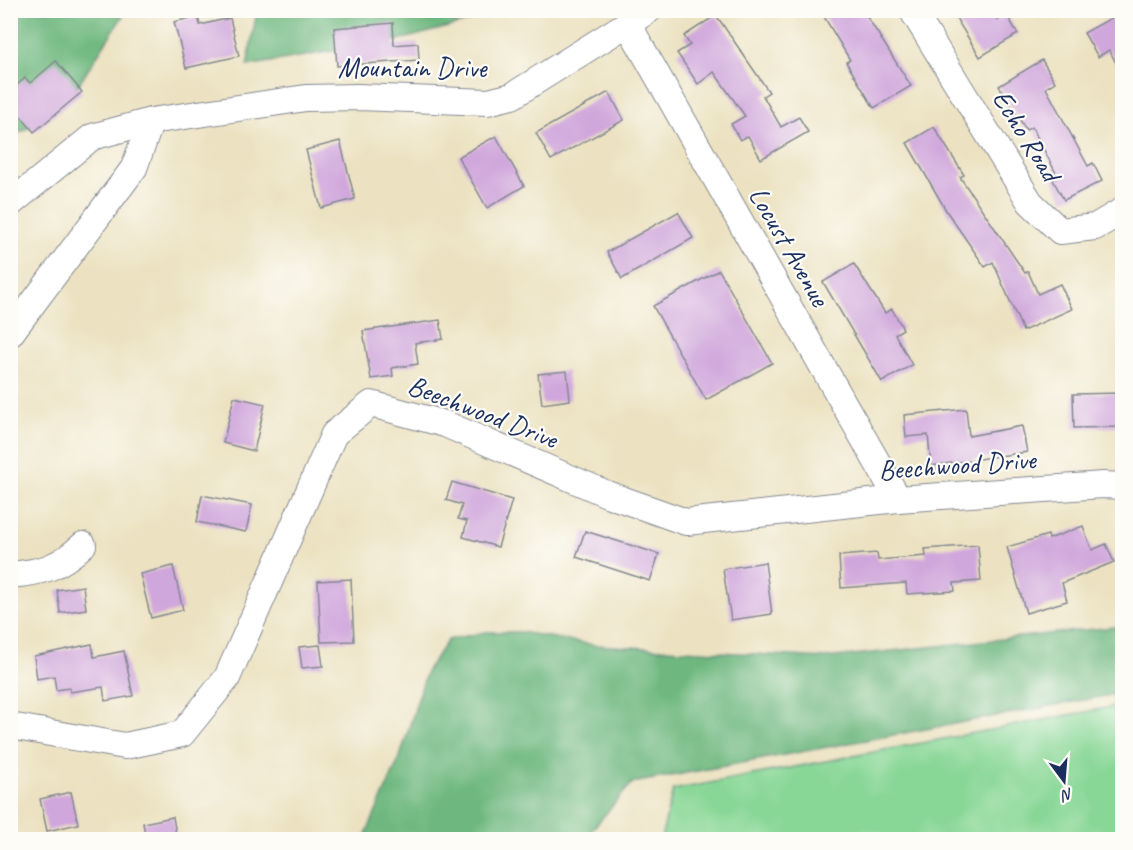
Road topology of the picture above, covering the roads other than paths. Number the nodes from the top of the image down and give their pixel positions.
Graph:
1 (649, 10) edge
2 (912, 10) edge
3 (628, 24) junction
4 (151, 121) junction
5 (10, 204) edge
6 (1122, 211) edge
7 (10, 334) edge
8 (1122, 486) edge
9 (898, 499) junction
10 (83, 545) dead end
11 (10, 575) edge
12 (10, 726) edge

1 - 3 street, Mountain Drive
2 - 6 street, Echo Road
3 - 4 street, Mountain Drive
3 - 9 street, Locust Avenue
4 - 5 street, Mountain Drive
4 - 7 street
8 - 9 street, Beechwood Drive
9 - 12 street, Beechwood Drive
10 - 11 street

